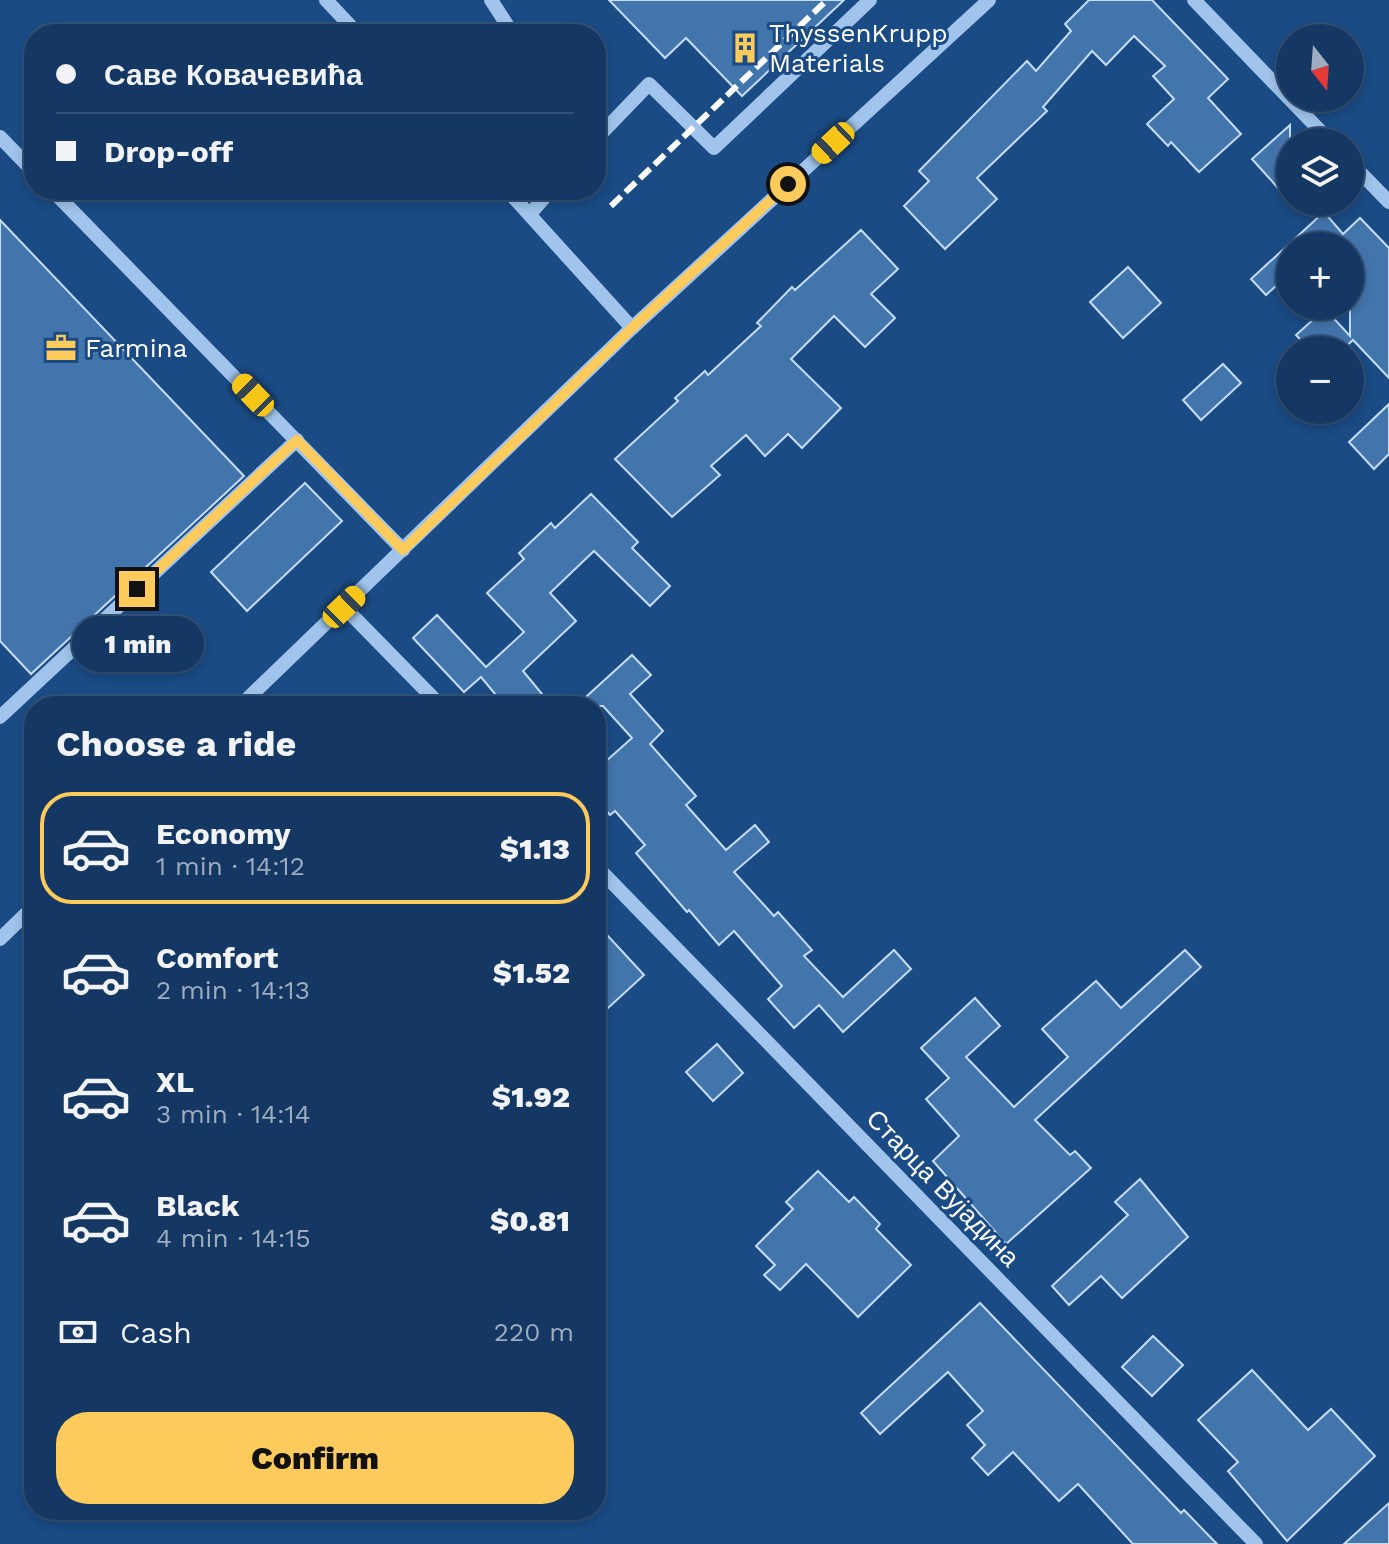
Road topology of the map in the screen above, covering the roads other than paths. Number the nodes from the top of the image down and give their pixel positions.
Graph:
1 (326, 0) edge
2 (491, 0) edge
3 (870, 0) edge
4 (989, 0) edge
5 (1194, 0) edge
6 (349, 24) edge
7 (507, 24) edge
8 (1317, 128) edge
9 (606, 129) edge
10 (0, 137) edge
11 (24, 162) edge
12 (1364, 176) edge
13 (62, 200) edge
14 (517, 200) edge
15 (542, 200) edge
16 (1389, 202) edge
17 (530, 214) junction
18 (632, 328) junction
19 (297, 440) junction
20 (403, 550) junction
21 (344, 607) junction
22 (251, 696) edge
23 (431, 696) edge
24 (0, 717) edge
25 (606, 876) edge
26 (24, 916) edge
27 (0, 939) edge
28 (1256, 1544) edge

1 - 6 street
2 - 7 street
3 - 9 street
4 - 18 street
5 - 8 street
10 - 11 street
12 - 16 street
13 - 19 street
14 - 17 street
15 - 17 street
17 - 18 street
18 - 20 street
19 - 20 street
19 - 24 street
20 - 21 street
21 - 22 street
21 - 23 street
25 - 28 street, Старца Вујадина
26 - 27 street

